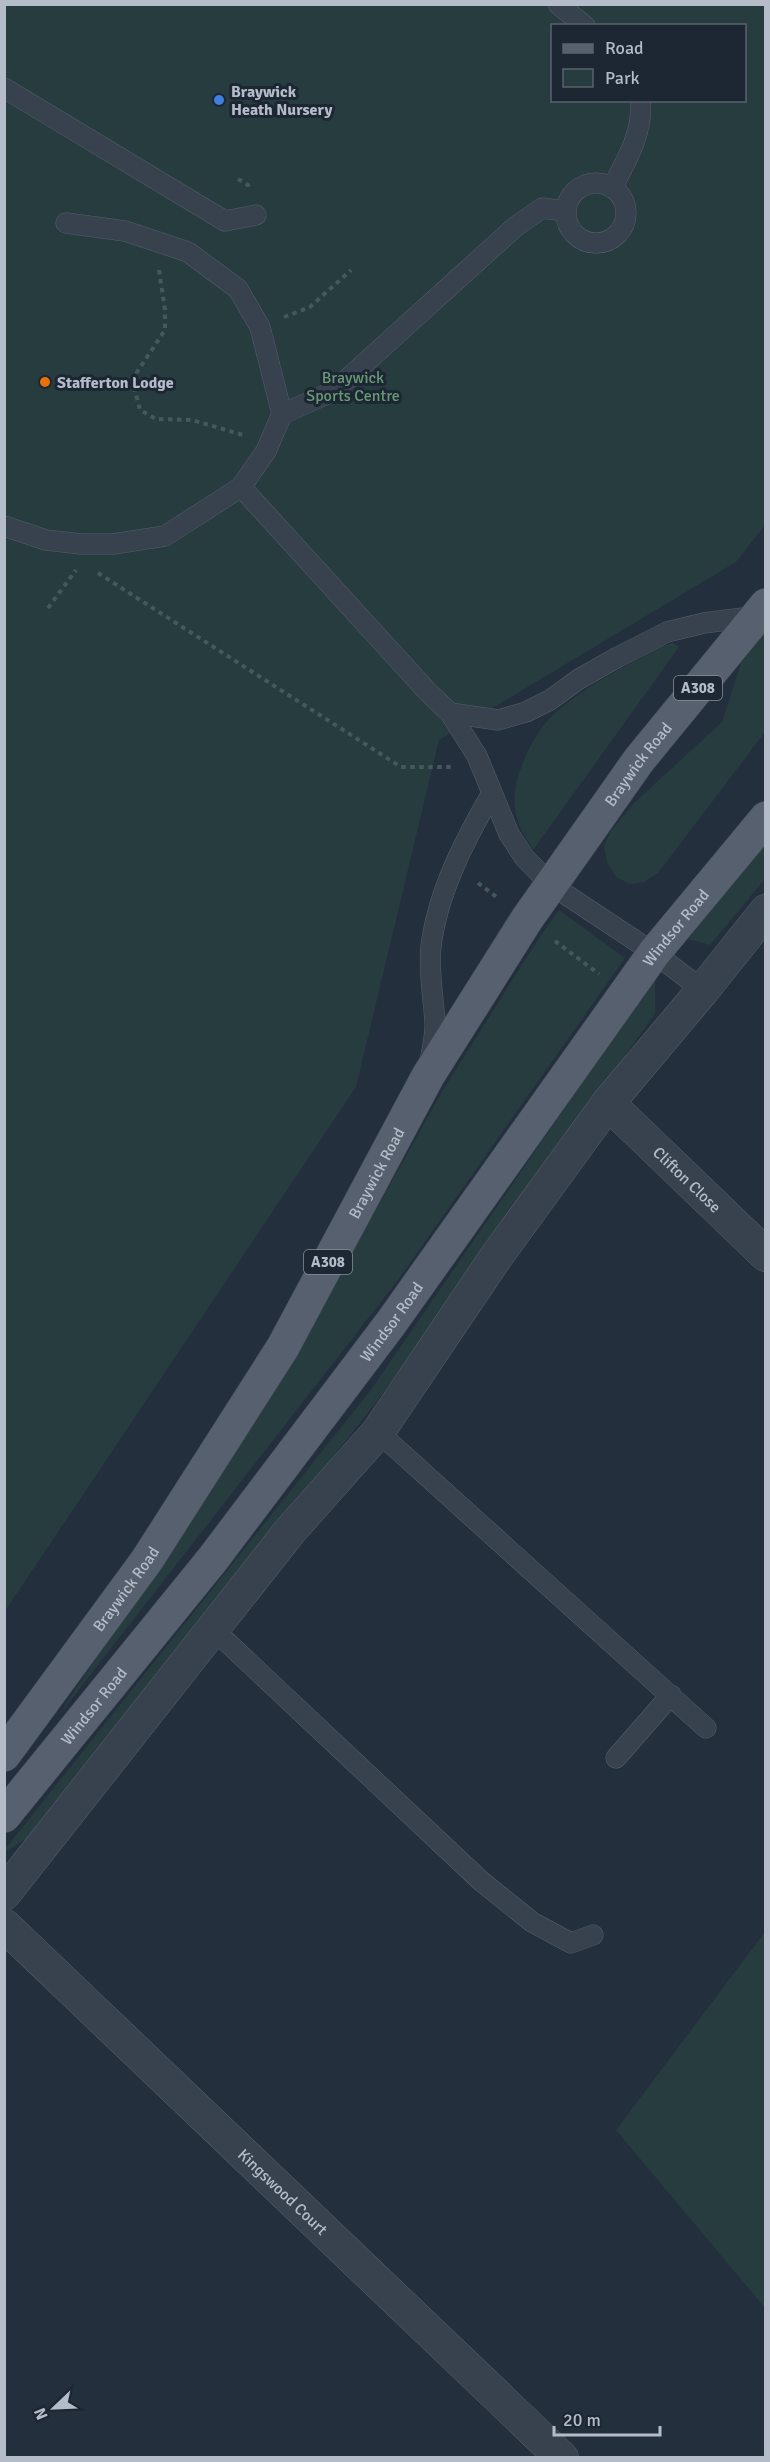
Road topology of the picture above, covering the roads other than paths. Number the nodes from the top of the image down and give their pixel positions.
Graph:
1 (558, 4) edge
2 (583, 24) edge
3 (4, 88) edge
4 (640, 102) edge
5 (612, 188) junction
6 (565, 211) junction
7 (256, 215) dead end
8 (66, 223) dead end
9 (282, 414) junction
10 (241, 487) junction
11 (4, 526) edge
12 (762, 610) edge
13 (450, 713) junction
14 (492, 793) junction
15 (765, 818) edge
16 (550, 884) junction
17 (765, 911) edge
18 (654, 953) junction
19 (704, 990) junction
20 (428, 1076) junction
21 (608, 1103) junction
22 (765, 1255) edge
23 (378, 1432) junction
24 (213, 1629) junction
25 (671, 1695) junction
26 (706, 1728) dead end
27 (4, 1755) edge
28 (616, 1758) dead end
29 (4, 1816) edge
30 (4, 1894) edge
31 (4, 1925) edge
32 (593, 1935) dead end
33 (562, 2457) edge

1 - 2 lane
3 - 7 lane
4 - 5 lane
5 - 6 lane
5 - 6 lane
6 - 9 lane
8 - 9 lane
9 - 10 lane
10 - 11 lane
10 - 13 lane
12 - 13 lane
12 - 16 main road, Braywick Road / A308
13 - 14 lane
14 - 16 lane
14 - 20 lane
15 - 18 main road, Windsor Road
16 - 18 lane
16 - 20 main road, Braywick Road / A308
17 - 19 street
18 - 19 lane
18 - 29 main road, Windsor Road
19 - 21 street
20 - 27 main road, Braywick Road / A308
21 - 22 street, Clifton Close
21 - 23 street
23 - 24 street
23 - 25 lane
24 - 30 street
24 - 32 lane
25 - 26 lane
25 - 28 lane
31 - 33 street, Kingswood Court

